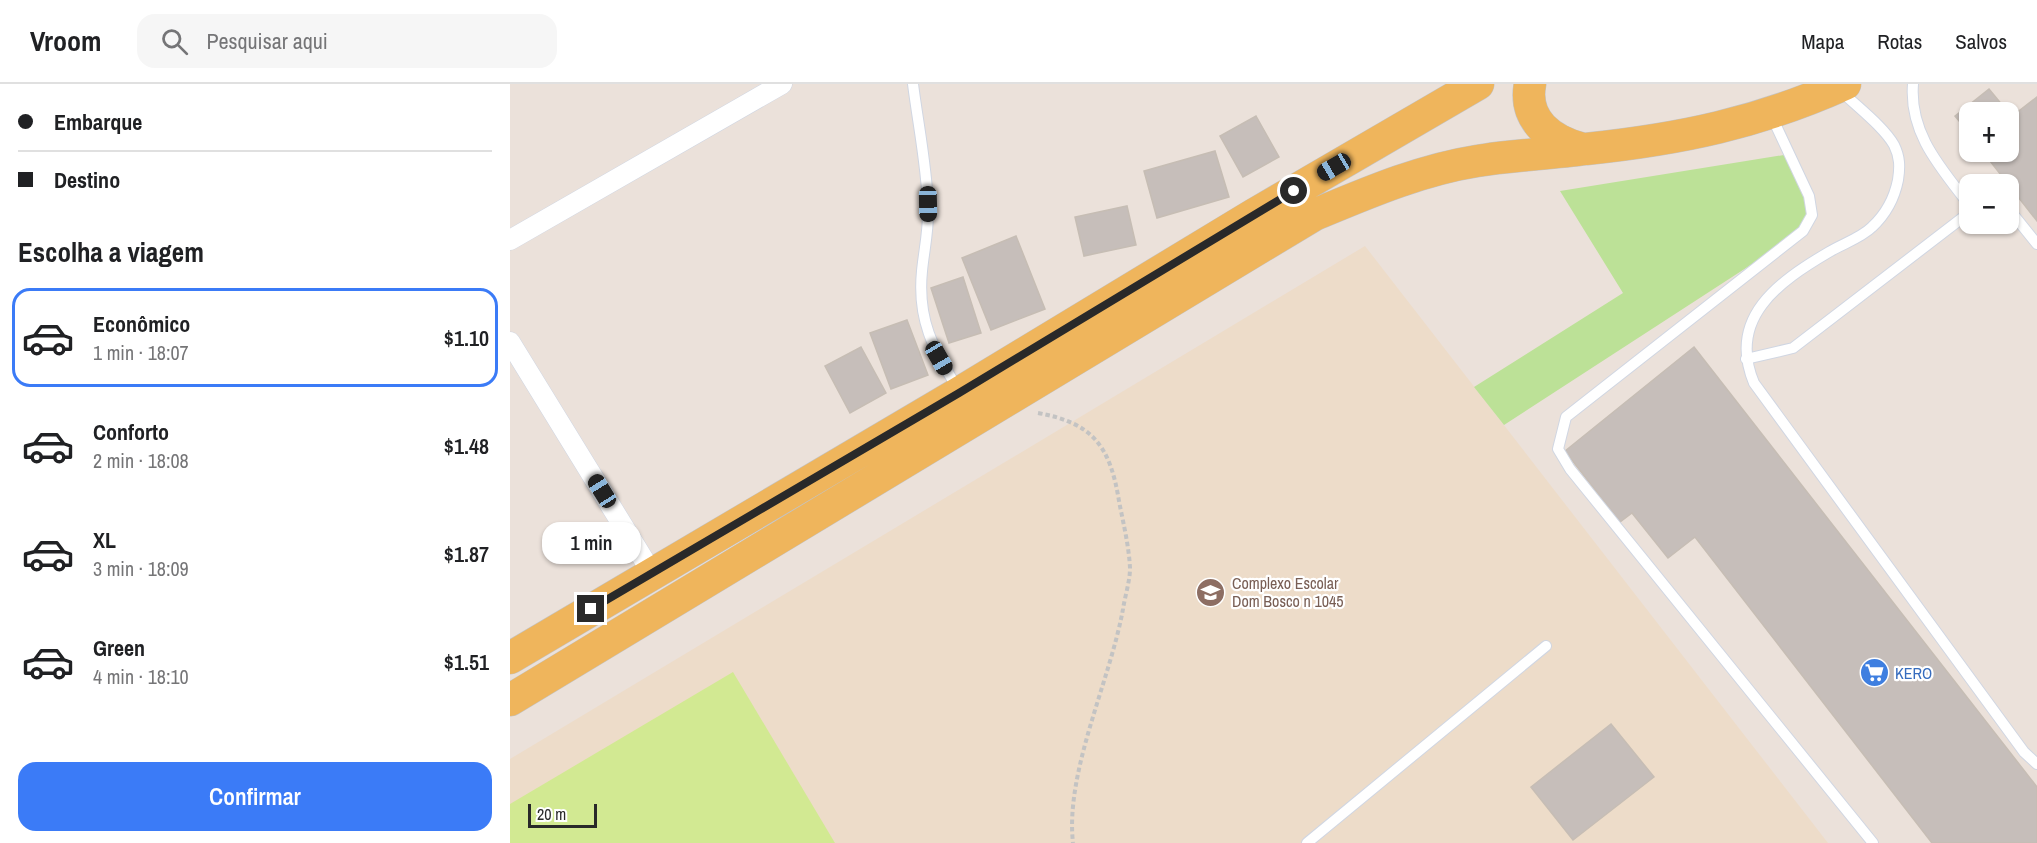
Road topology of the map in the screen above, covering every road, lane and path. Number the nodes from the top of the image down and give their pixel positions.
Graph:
1 (782, 84) edge
2 (913, 84) edge
3 (1478, 84) edge
4 (1530, 84) edge
5 (1913, 84) edge
6 (1841, 86) edge
7 (1771, 115) junction
8 (1587, 149) junction
9 (1959, 191) edge
10 (1959, 220) edge
11 (2019, 222) edge
12 (510, 240) edge
13 (2037, 244) edge
14 (510, 342) edge
15 (1746, 359) junction
16 (959, 393) junction
17 (998, 406) junction
18 (652, 573) junction
19 (1546, 646) dead end
20 (510, 658) edge
21 (510, 700) edge
22 (2037, 765) edge
23 (1073, 843) edge
24 (1307, 843) edge
25 (1873, 843) edge

1 - 12 street
2 - 16 lane
3 - 16 main road
4 - 8 main road
5 - 9 lane
6 - 7 main road
6 - 15 lane
7 - 8 main road
7 - 25 lane
8 - 17 main road
10 - 15 lane
11 - 13 lane
14 - 18 street
15 - 22 lane
16 - 18 main road
17 - 21 main road
17 - 23 path
18 - 20 main road
19 - 24 lane

